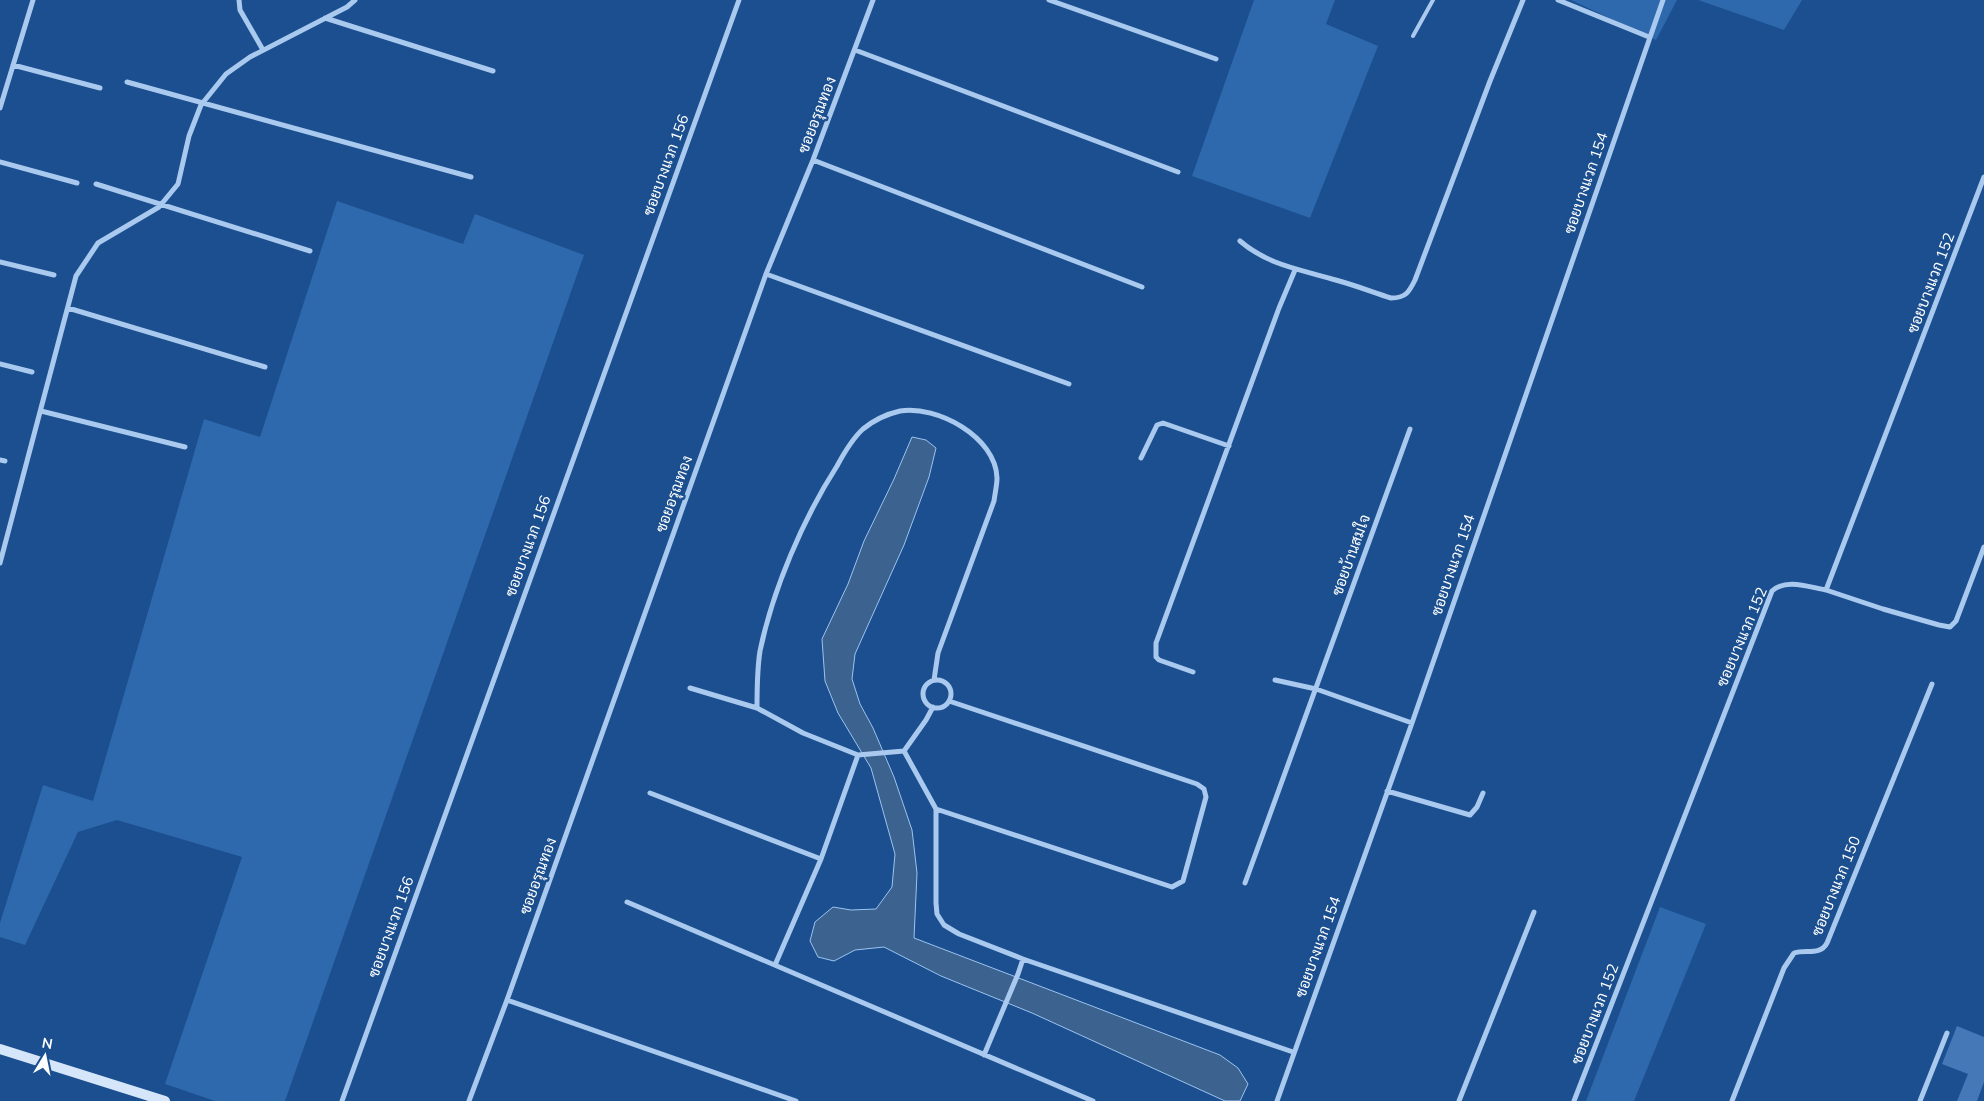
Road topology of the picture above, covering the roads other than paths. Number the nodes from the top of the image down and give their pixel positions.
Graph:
1 (33, 0) edge
2 (239, 0) edge
3 (355, 0) edge
4 (740, 0) edge
5 (872, 0) edge
6 (1049, 0) edge
7 (1433, 0) edge
8 (1523, 0) edge
9 (1558, 0) edge
10 (1663, 0) edge
11 (325, 18) junction
12 (1412, 36) dead end
13 (1649, 37) junction
14 (263, 50) junction
15 (855, 50) junction
16 (1216, 59) dead end
17 (13, 65) junction
18 (493, 71) dead end
19 (128, 82) dead end
20 (100, 88) dead end
21 (202, 103) junction
22 (0, 108) edge
23 (813, 160) junction
24 (0, 162) edge
25 (1178, 172) dead end
26 (471, 177) dead end
27 (1984, 177) edge
28 (77, 183) dead end
29 (96, 184) dead end
30 (161, 205) junction
31 (1240, 241) dead end
32 (310, 251) dead end
33 (0, 262) edge
34 (1295, 270) junction
35 (766, 274) junction
36 (54, 275) dead end
37 (1142, 287) dead end
38 (68, 308) junction
39 (0, 364) edge
40 (265, 367) dead end
41 (32, 372) dead end
42 (1069, 384) dead end
43 (41, 410) junction
44 (1410, 429) dead end
45 (1228, 446) junction
46 (185, 447) dead end
47 (1140, 458) dead end
48 (1984, 547) edge
49 (0, 563) edge
50 (1826, 590) junction
51 (1193, 672) dead end
52 (934, 680) junction
53 (1275, 680) dead end
54 (1932, 684) dead end
55 (690, 688) dead end
56 (1316, 689) junction
57 (949, 701) junction
58 (934, 707) junction
59 (757, 708) junction
60 (1412, 723) junction
61 (904, 751) junction
62 (859, 755) junction
63 (1387, 791) junction
64 (650, 793) dead end
65 (1483, 793) dead end
66 (936, 809) junction
67 (821, 859) junction
68 (1245, 883) dead end
69 (627, 902) dead end
70 (1534, 912) dead end
71 (1023, 959) junction
72 (775, 965) junction
73 (507, 1000) junction
74 (1947, 1033) dead end
75 (0, 1049) edge
76 (1294, 1052) junction
77 (984, 1055) junction
78 (165, 1101) edge
79 (342, 1101) edge
80 (469, 1101) edge
81 (796, 1101) edge
82 (1093, 1101) edge
83 (1277, 1101) edge
84 (1459, 1101) edge
85 (1574, 1101) edge
86 (1732, 1101) edge
87 (1920, 1101) edge

1 - 17 street
2 - 14 street
3 - 11 street
4 - 79 street, ซอยบางแวก 156
5 - 15 street, ซอยอรุณทอง
6 - 16 street
7 - 12 lane
8 - 34 street
9 - 13 street
10 - 13 street, ซอยบางแวก 154
11 - 14 street
11 - 18 street
13 - 60 street, ซอยบางแวก 154
14 - 21 street
15 - 23 street, ซอยอรุณทอง
15 - 25 street
17 - 20 street
17 - 22 street
19 - 21 street
21 - 26 street
21 - 30 street
23 - 35 street, ซอยอรุณทอง
23 - 37 street
24 - 28 street
27 - 50 street, ซอยบางแวก 152
29 - 30 street
30 - 32 street
30 - 38 street
31 - 34 street
33 - 36 street
34 - 45 street
35 - 42 street
35 - 73 street, ซอยอรุณทอง
38 - 40 street
38 - 43 street
39 - 41 street
43 - 46 street
43 - 49 street
44 - 56 street, ซอยบ้านสมใจ
45 - 47 street
45 - 51 street
48 - 50 street
50 - 85 street, ซอยบางแวก 152
52 - 57 street
52 - 58 street
52 - 59 street
53 - 56 street
54 - 86 street, ซอยบางแวก 150
55 - 59 street
56 - 60 street
56 - 68 street, ซอยบ้านสมใจ
57 - 58 street
57 - 66 street
58 - 61 street
59 - 62 street
60 - 63 street, ซอยบางแวก 154
61 - 62 street
61 - 66 street
62 - 67 street
63 - 65 street
63 - 76 street, ซอยบางแวก 154
64 - 67 street
66 - 71 street
67 - 72 street
69 - 72 street
70 - 84 street
71 - 76 street
71 - 77 street
72 - 77 street
73 - 80 street, ซอยอรุณทอง
73 - 81 street
74 - 87 street
75 - 78 main road
76 - 83 street, ซอยบางแวก 154
77 - 82 street

